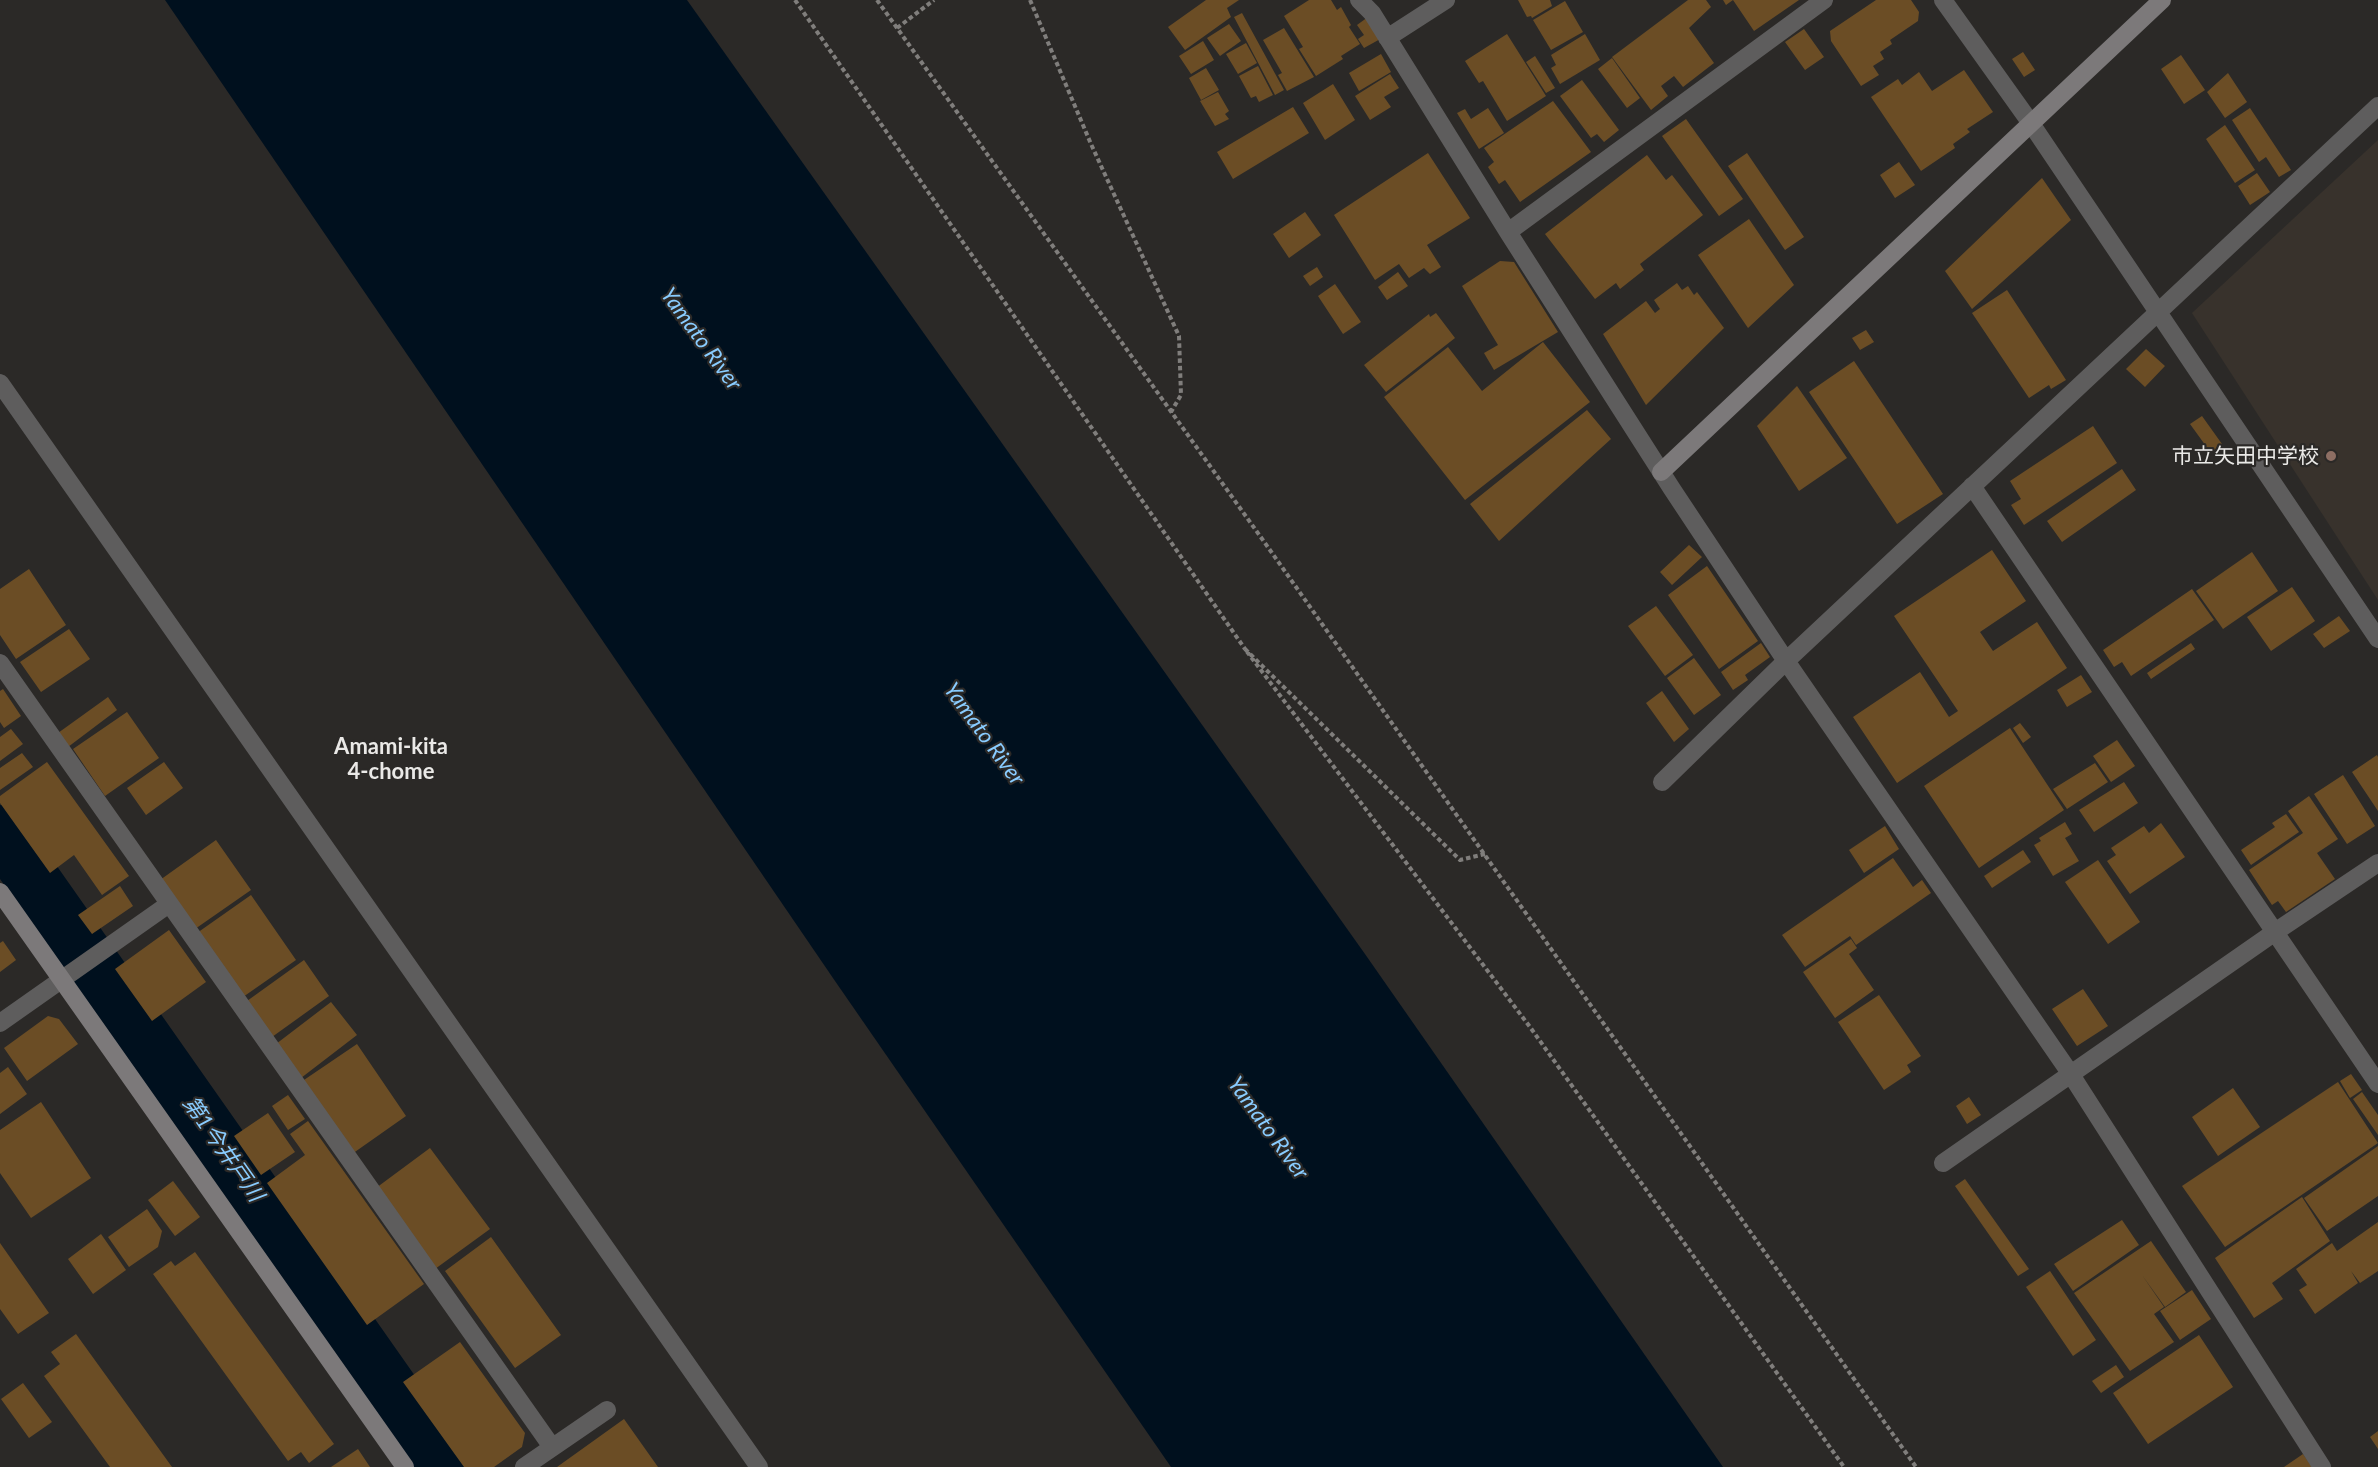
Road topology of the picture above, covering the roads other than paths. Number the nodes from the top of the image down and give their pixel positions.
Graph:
1 (1359, 0) edge
2 (1446, 0) edge
3 (1824, 0) edge
4 (1943, 0) edge
5 (2162, 0) edge
6 (1387, 38) junction
7 (2378, 106) edge
8 (2030, 122) junction
9 (1508, 232) junction
10 (2158, 312) junction
11 (0, 383) edge
12 (1661, 472) junction
13 (1972, 486) junction
14 (2378, 639) edge
15 (1786, 661) junction
16 (0, 663) edge
17 (1662, 782) dead end
18 (2378, 863) edge
19 (0, 892) edge
20 (168, 904) junction
21 (2275, 932) junction
22 (63, 979) junction
23 (0, 1023) edge
24 (2070, 1073) junction
25 (2378, 1084) edge
26 (1943, 1163) dead end
27 (607, 1410) dead end
28 (551, 1448) junction
29 (405, 1467) edge
30 (524, 1467) edge
31 (759, 1467) edge
32 (2322, 1467) edge

1 - 6 street
2 - 6 street
3 - 9 street
4 - 8 street
5 - 8 street
6 - 9 street
7 - 10 street
8 - 10 street
8 - 12 street
9 - 12 street
10 - 13 street
10 - 14 street
11 - 31 street
12 - 15 street
13 - 15 street
13 - 21 street
15 - 17 street
15 - 24 street
16 - 20 street
18 - 21 street
19 - 22 street
20 - 22 street
20 - 28 street
21 - 24 street
21 - 25 street
22 - 23 street
22 - 29 street
24 - 26 street
24 - 32 street
27 - 28 street
28 - 30 street

